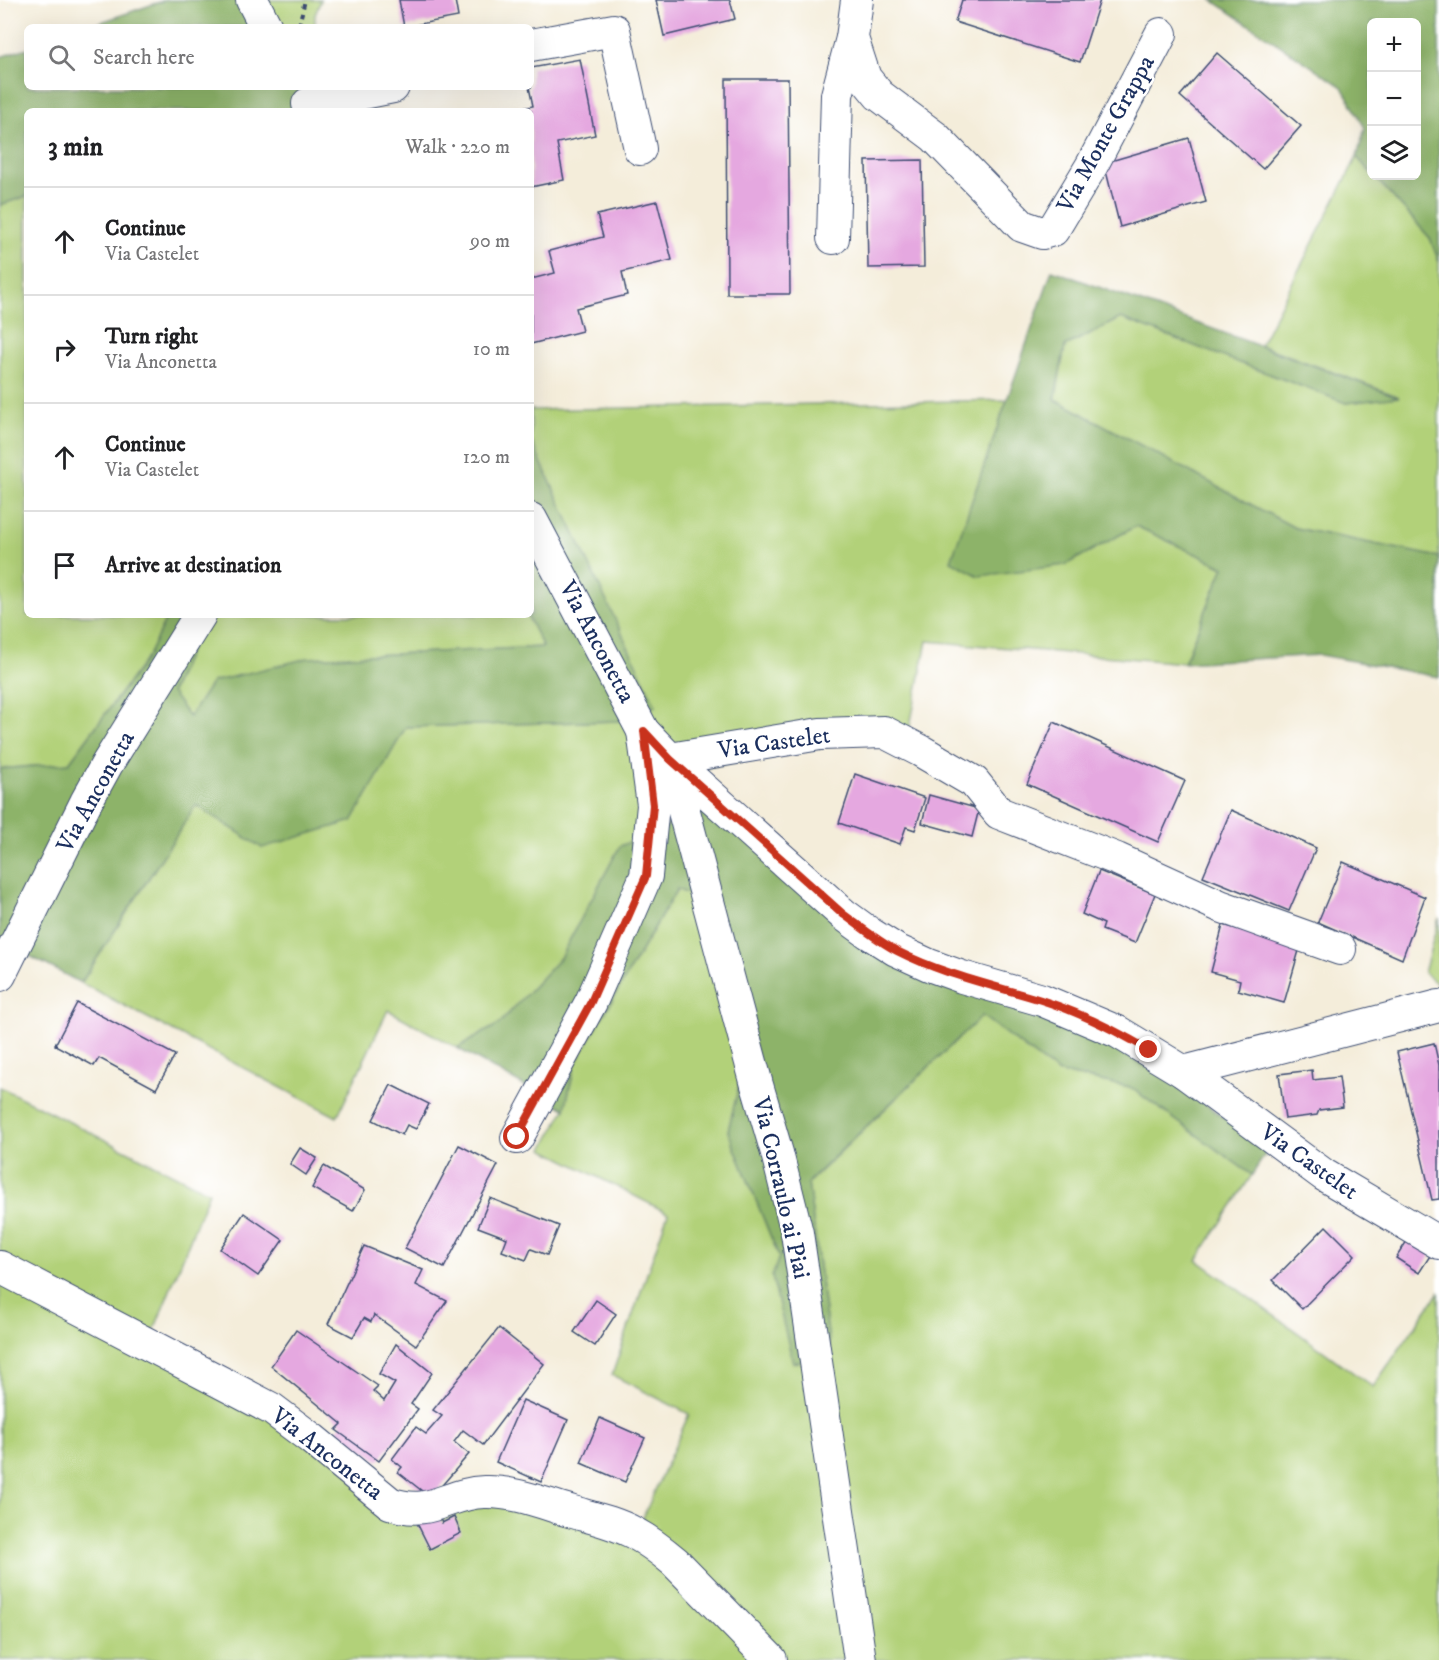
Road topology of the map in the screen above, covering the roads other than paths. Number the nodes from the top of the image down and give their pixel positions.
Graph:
1 (252, 0) edge
2 (857, 0) edge
3 (265, 24) edge
4 (1161, 34) dead end
5 (852, 38) junction
6 (534, 44) edge
7 (374, 90) edge
8 (306, 101) edge
9 (640, 149) dead end
10 (833, 238) dead end
11 (534, 525) edge
12 (198, 618) edge
13 (644, 731) junction
14 (670, 759) junction
15 (1340, 949) dead end
16 (0, 975) edge
17 (1439, 1006) edge
18 (1184, 1072) junction
19 (517, 1137) dead end
20 (1439, 1243) edge
21 (0, 1267) edge
22 (771, 1660) edge
23 (860, 1660) edge

1 - 3 street
2 - 5 street, Via Monte Grappa
4 - 5 street, Via Monte Grappa
5 - 10 street, Via Monte Grappa
6 - 9 street
7 - 8 street
11 - 13 street, Via Anconetta
12 - 16 street, Via Anconetta
13 - 14 street, Via Anconetta
13 - 19 street
14 - 15 street, Via Castelet
14 - 18 street, Via Castelet
14 - 23 street, Via Corraulo ai Piai
17 - 18 street
18 - 20 street, Via Castelet
21 - 22 street, Via Anconetta

